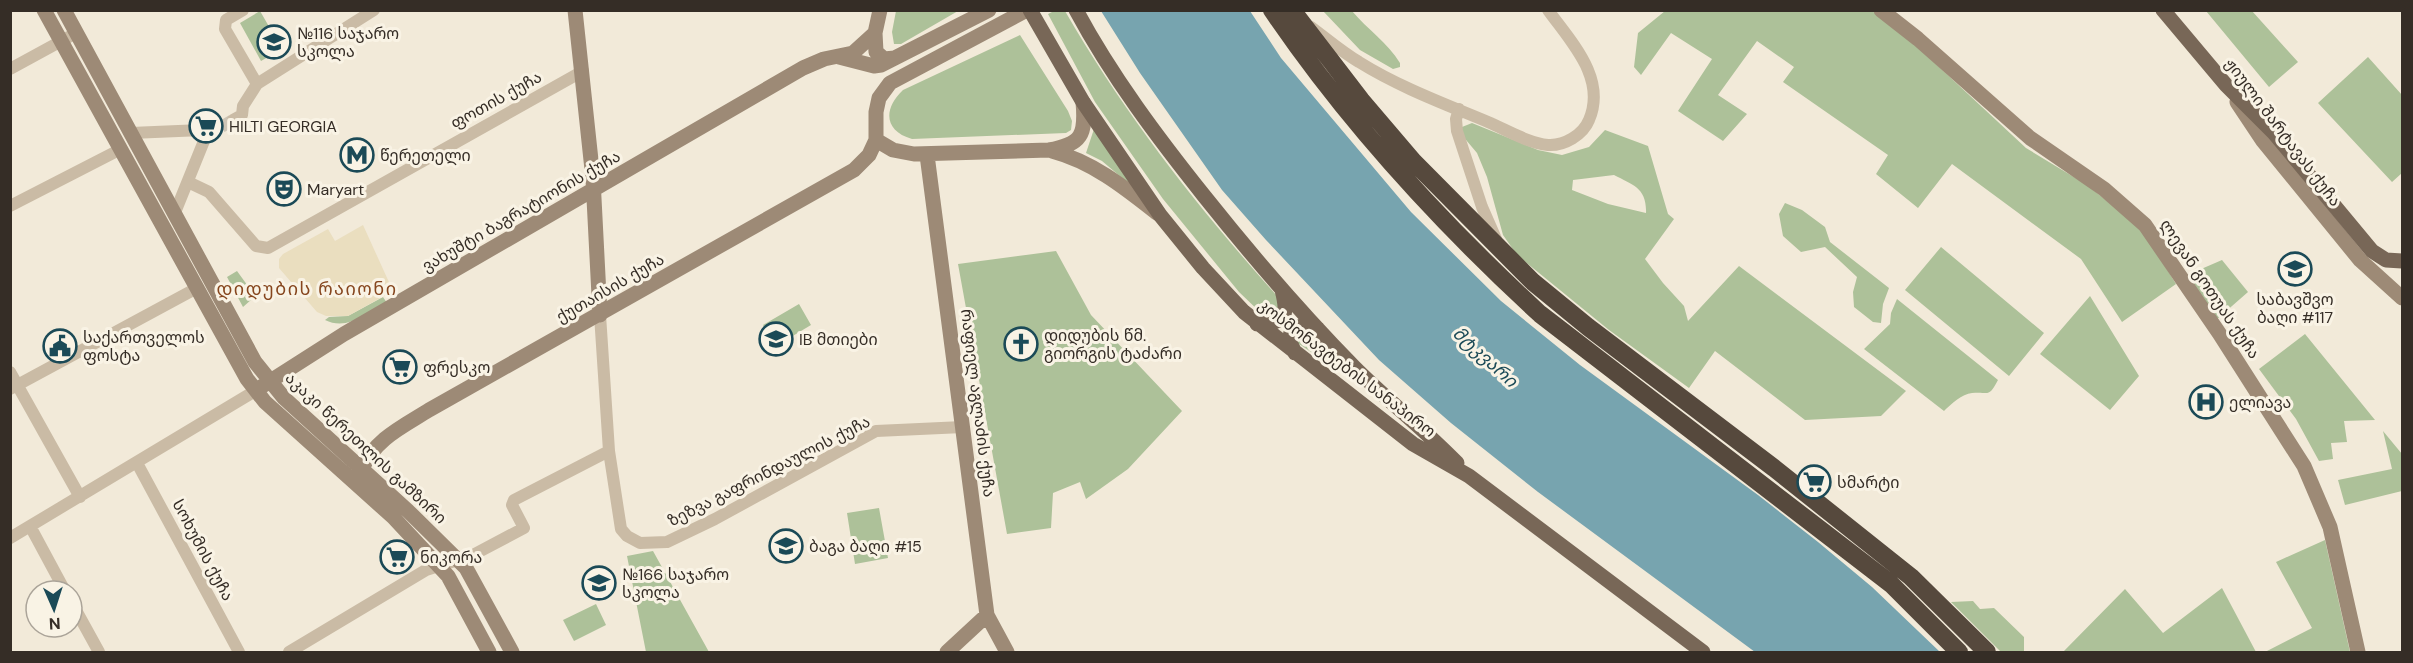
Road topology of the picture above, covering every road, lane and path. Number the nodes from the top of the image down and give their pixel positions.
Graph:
1 (44, 10) edge
2 (64, 10) edge
3 (243, 10) edge
4 (374, 10) edge
5 (575, 10) edge
6 (880, 10) edge
7 (989, 10) edge
8 (1029, 10) edge
9 (1076, 10) edge
10 (1272, 10) edge
11 (1548, 10) edge
12 (1881, 10) edge
13 (2163, 10) edge
14 (1294, 13) edge
15 (76, 33) junction
16 (875, 33) junction
17 (62, 41) junction
18 (838, 57) junction
19 (895, 58) junction
20 (10, 69) edge
21 (583, 71) junction
22 (257, 84) junction
23 (2226, 85) junction
24 (1083, 102) junction
25 (1459, 110) junction
26 (231, 117) tunnel mouth
27 (131, 133) junction
28 (876, 140) junction
29 (121, 149) junction
30 (1049, 150) junction
31 (927, 155) junction
32 (188, 182) junction
33 (593, 189) junction
34 (10, 206) edge
35 (174, 215) junction
36 (1160, 215) junction
37 (1501, 252) junction
38 (2403, 261) edge
39 (196, 288) junction
40 (1282, 290) junction
41 (2403, 298) edge
42 (600, 315) junction
43 (1257, 324) junction
44 (1318, 329) junction
45 (1296, 354) junction
46 (10, 372) edge
47 (269, 382) junction
48 (14, 387) edge
49 (255, 391) junction
50 (963, 427) junction
51 (609, 451) junction
52 (137, 463) junction
53 (362, 469) junction
54 (1469, 476) junction
55 (80, 497) junction
56 (30, 526) junction
57 (10, 538) edge
58 (458, 559) junction
59 (438, 565) junction
60 (59, 579) edge
61 (987, 615) junction
62 (84, 625) edge
63 (99, 652) edge
64 (239, 652) edge
65 (289, 652) edge
66 (489, 652) edge
67 (512, 652) edge
68 (947, 652) edge
69 (1007, 652) edge
70 (1703, 652) edge
71 (1959, 652) edge
72 (1987, 652) edge
73 (2358, 652) edge

1 - 17 main road, აკაკი წერეთლის გამზირი
2 - 15 main road, აკაკი წერეთლის გამზირი
3 - 22 street
4 - 22 street
5 - 21 main road
6 - 16 main road
7 - 19 main road
8 - 24 main road, კოსმონავტების სანაპირო
8 - 28 main road
9 - 40 main road, კოსმონავტების სანაპირო
10 - 71 highway
11 - 25 street
12 - 73 main road, ლევან გოთუას ქუჩა
13 - 23 main road, ჟიული შარტავას ქუჩა
14 - 25 street
14 - 37 highway
15 - 17 street
15 - 27 main road, აკაკი წერეთლის გამზირი
16 - 18 main road, ვახუშტი ბაგრატიონის ქუჩა
16 - 19 main road
17 - 20 street
17 - 29 main road, აკაკი წერეთლის გამზირი
18 - 19 main road
18 - 33 main road, ვახუშტი ბაგრატიონის ქუჩა
21 - 32 street, ფოთის ქუჩა
21 - 33 main road
22 - 26 street
23 - 38 main road
23 - 41 main road, ჟიული შარტავას ქუჩა
24 - 30 main road
24 - 36 main road, კოსმონავტების სანაპირო
25 - 37 street
27 - 32 street
27 - 35 main road, აკაკი წერეთლის გამზირი
28 - 31 main road
28 - 42 main road, ქუთაისის ქუჩა
29 - 34 street
29 - 39 main road, აკაკი წერეთლის გამზირი
30 - 31 main road
30 - 36 main road
31 - 50 main road, რაფიელ აგლაძის ქუჩა
32 - 35 street
33 - 42 main road
33 - 47 main road, ვახუშტი ბაგრატიონის ქუჩა
35 - 47 main road, აკაკი წერეთლის გამზირი
36 - 43 main road, კოსმონავტების სანაპირო
37 - 72 highway
39 - 48 street
39 - 49 main road, აკაკი წერეთლის გამზირი
40 - 43 main road
40 - 44 main road, კოსმონავტების სანაპირო
42 - 51 street
42 - 53 main road, ქუთაისის ქუჩა
43 - 45 main road, კოსმონავტების სანაპირო
44 - 45 main road
44 - 54 main road, კოსმონავტების სანაპირო
45 - 54 main road, კოსმონავტების სანაპირო
46 - 48 street
47 - 49 main road, ვახუშტი ბაგრატიონის ქუჩა
47 - 53 main road, აკაკი წერეთლის გამზირი
48 - 55 street
49 - 52 street, ვახუშტი ბაგრატიონის ქუჩა
49 - 59 main road, აკაკი წერეთლის გამზირი
50 - 51 street, ზეზვა გაფრინდაულის ქუჩა
50 - 61 main road, რაფიელ აგლაძის ქუჩა
51 - 58 street
52 - 55 street, ვახუშტი ბაგრატიონის ქუჩა
52 - 64 street, სოხუმის ქუჩა
53 - 58 main road, აკაკი წერეთლის გამზირი
54 - 70 main road, კოსმონავტების სანაპირო
55 - 56 street, ვახუშტი ბაგრატიონის ქუჩა
56 - 57 street, ვახუშტი ბაგრატიონის ქუჩა
56 - 60 street
58 - 59 street
58 - 67 main road, აკაკი წერეთლის გამზირი
59 - 65 street
59 - 66 main road, აკაკი წერეთლის გამზირი
61 - 68 main road
61 - 69 main road, რაფიელ აგლაძის ქუჩა
62 - 63 street

